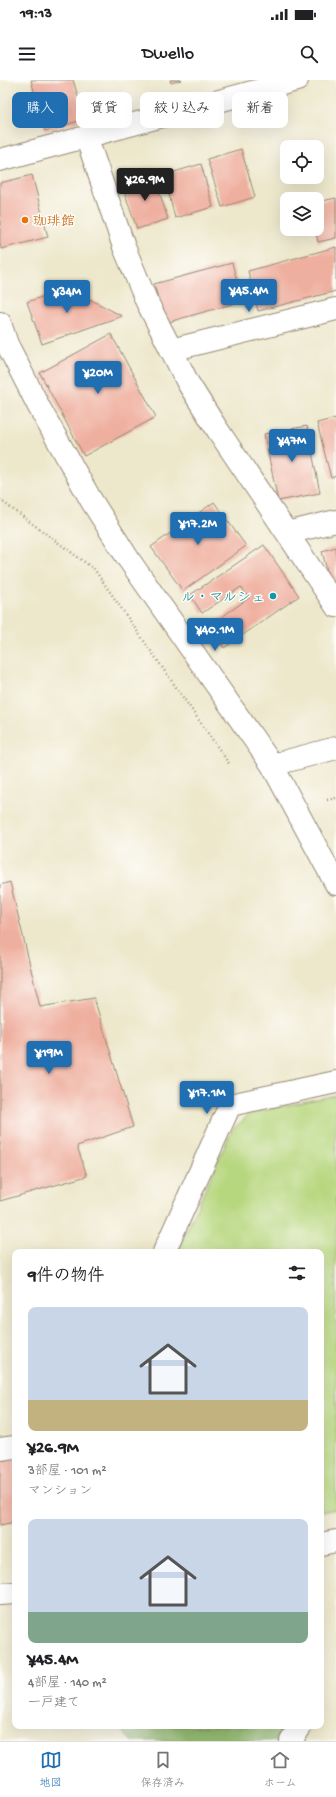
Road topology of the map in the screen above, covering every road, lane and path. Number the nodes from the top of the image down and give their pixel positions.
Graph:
1 (297, 80) edge
2 (86, 136) junction
3 (0, 160) edge
4 (336, 309) edge
5 (0, 323) edge
6 (171, 350) junction
7 (0, 500) edge
8 (336, 521) edge
9 (287, 533) junction
10 (336, 606) edge
11 (336, 748) edge
12 (230, 765) dead end
13 (272, 765) junction
14 (336, 798) edge
15 (327, 800) dead end
16 (336, 884) edge
17 (336, 1082) edge
18 (165, 1249) edge
19 (12, 1447) edge
20 (0, 1449) edge
21 (336, 1542) edge
22 (324, 1544) edge
23 (12, 1593) edge
24 (0, 1594) edge
25 (299, 1729) edge
26 (291, 1741) edge

1 - 2 street
2 - 3 street
2 - 6 street
4 - 6 street
5 - 13 street
6 - 9 street
7 - 12 path
8 - 9 street
9 - 10 street
11 - 13 street
13 - 16 street
14 - 15 path
17 - 18 street
19 - 20 street
21 - 22 street
23 - 24 street
25 - 26 street

